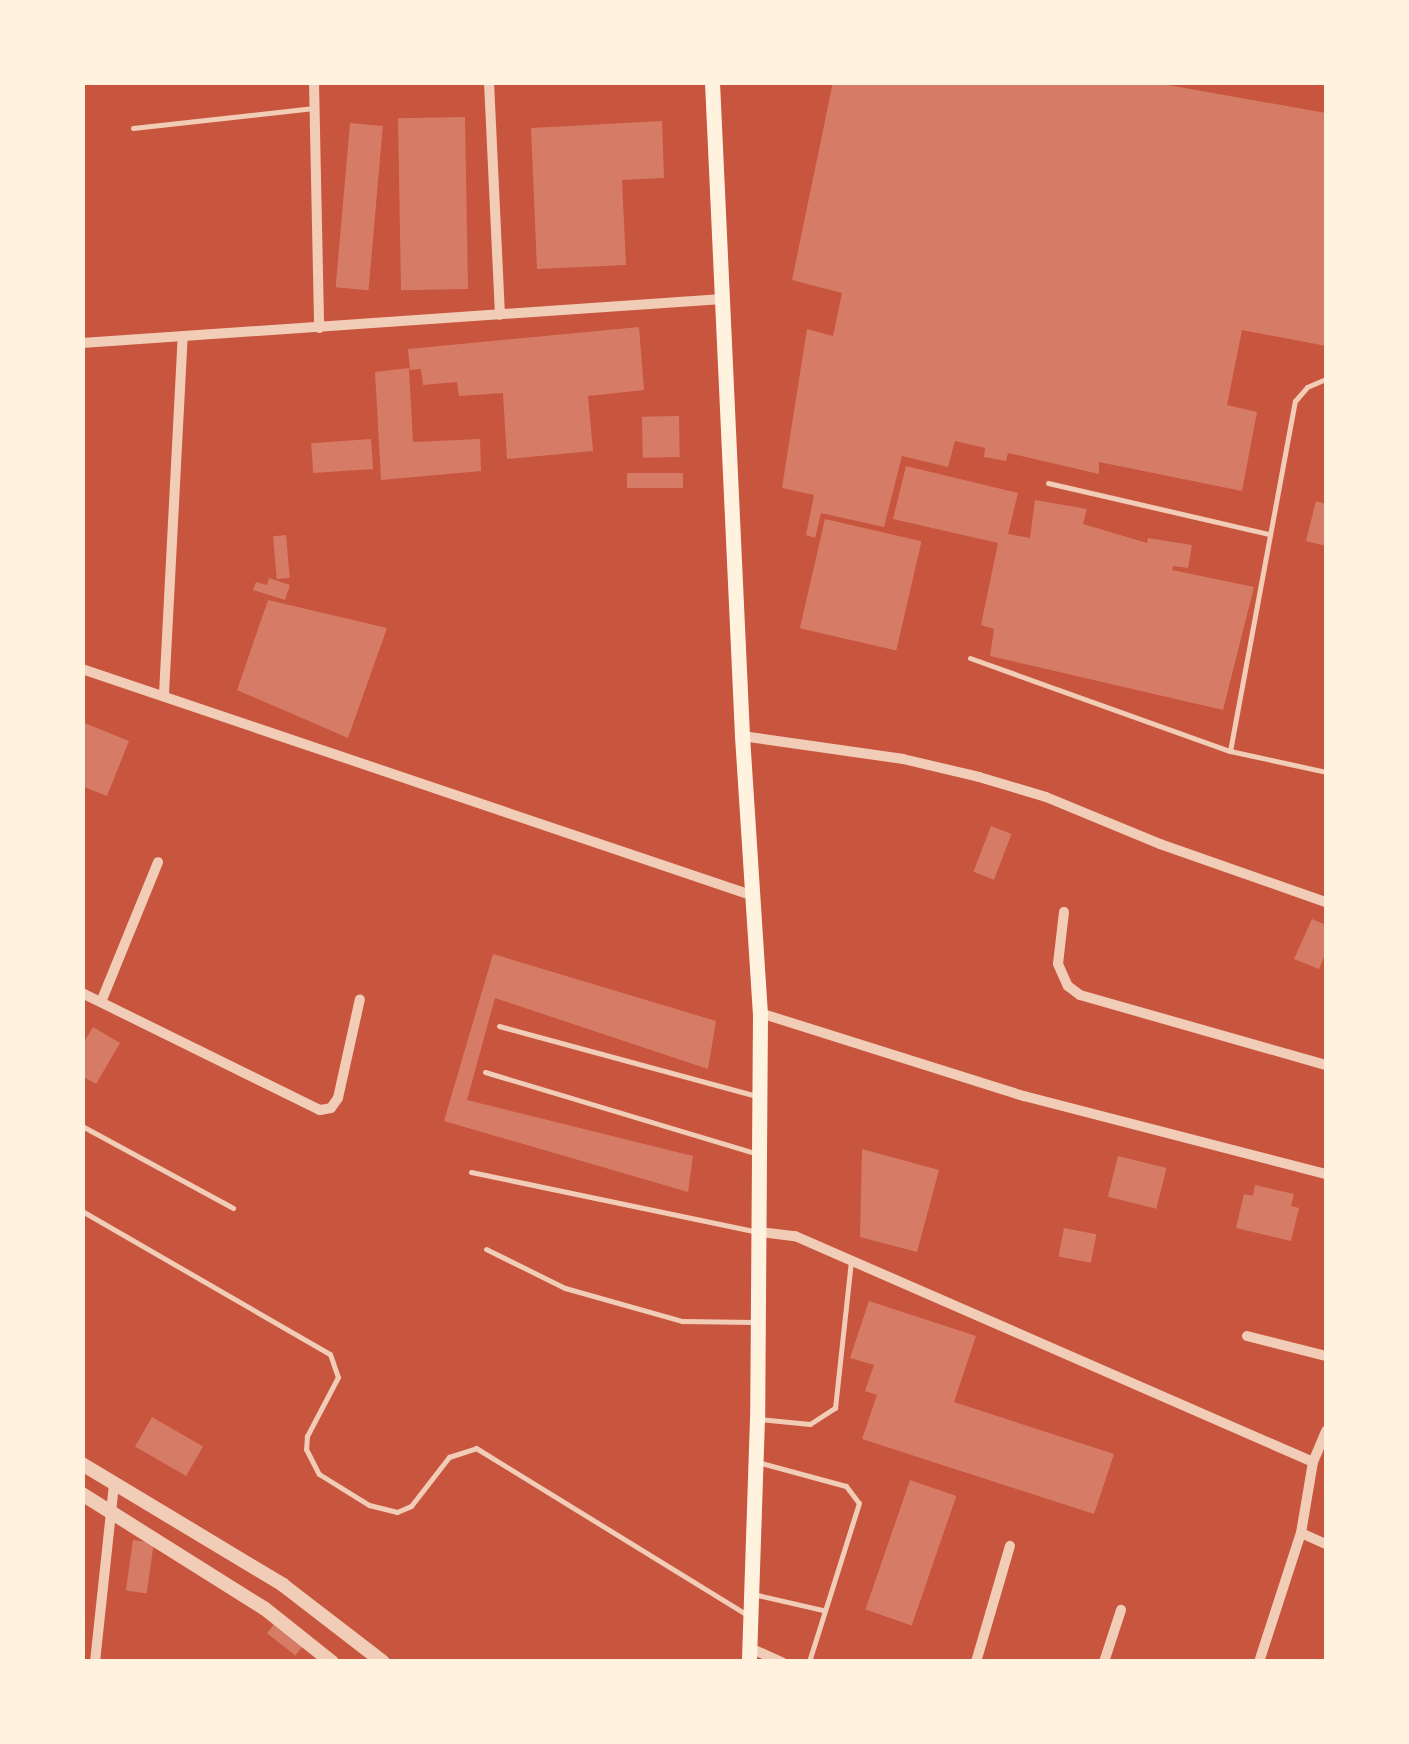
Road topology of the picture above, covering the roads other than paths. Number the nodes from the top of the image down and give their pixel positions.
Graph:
1 (314, 82) edge
2 (489, 82) edge
3 (712, 82) edge
4 (314, 108) junction
5 (133, 128) dead end
6 (722, 299) junction
7 (500, 315) junction
8 (319, 328) junction
9 (184, 338) junction
10 (82, 343) edge
11 (1326, 379) edge
12 (1048, 483) dead end
13 (1270, 534) junction
14 (970, 658) dead end
15 (82, 670) edge
16 (164, 694) junction
17 (742, 736) junction
18 (1230, 750) junction
19 (1326, 772) edge
20 (158, 862) dead end
21 (751, 895) junction
22 (1326, 902) edge
23 (1064, 912) dead end
24 (82, 993) edge
25 (360, 998) dead end
26 (101, 1002) junction
27 (760, 1014) junction
28 (498, 1026) dead end
29 (1326, 1065) edge
30 (484, 1072) dead end
31 (758, 1096) junction
32 (82, 1126) edge
33 (760, 1154) junction
34 (471, 1172) dead end
35 (1326, 1174) edge
36 (232, 1208) dead end
37 (82, 1211) edge
38 (760, 1232) junction
39 (486, 1249) dead end
40 (850, 1261) junction
41 (758, 1322) junction
42 (1247, 1336) dead end
43 (1326, 1356) edge
44 (758, 1418) junction
45 (1326, 1431) edge
46 (754, 1461) junction
47 (1313, 1462) junction
48 (82, 1464) edge
49 (114, 1483) junction
50 (82, 1494) edge
51 (110, 1510) junction
52 (1301, 1533) junction
53 (1326, 1544) edge
54 (1010, 1546) dead end
55 (752, 1594) junction
56 (823, 1610) junction
57 (1121, 1610) dead end
58 (752, 1618) junction
59 (749, 1655) edge
60 (95, 1662) edge
61 (332, 1662) edge
62 (384, 1662) edge
63 (782, 1662) edge
64 (809, 1662) edge
65 (976, 1662) edge
66 (1104, 1662) edge
67 (1259, 1662) edge

1 - 4 street
2 - 7 street
3 - 6 main road
4 - 5 lane
4 - 8 street
6 - 7 street
6 - 17 main road
7 - 8 street
8 - 9 street
9 - 10 street
9 - 16 street
11 - 13 lane
12 - 13 lane
13 - 18 lane
14 - 18 lane
15 - 16 street
16 - 21 street
17 - 21 main road
17 - 22 street
18 - 19 lane
20 - 26 street
21 - 27 main road
23 - 29 street
24 - 26 street
25 - 26 street
27 - 31 main road
27 - 35 street
28 - 31 lane
30 - 33 lane
31 - 33 main road
32 - 36 lane
33 - 38 main road
34 - 38 lane
37 - 58 lane
38 - 40 street
38 - 41 main road
39 - 41 lane
40 - 44 lane
40 - 47 street
41 - 44 main road
42 - 43 street
44 - 46 main road
45 - 47 street
46 - 55 main road
46 - 56 lane
47 - 52 street
48 - 49 street
49 - 51 street
49 - 62 street
50 - 51 street
51 - 60 street
51 - 61 street
52 - 53 street
52 - 67 street
54 - 65 street
55 - 56 lane
55 - 58 main road
56 - 64 lane
57 - 66 street
58 - 59 main road
59 - 63 street

